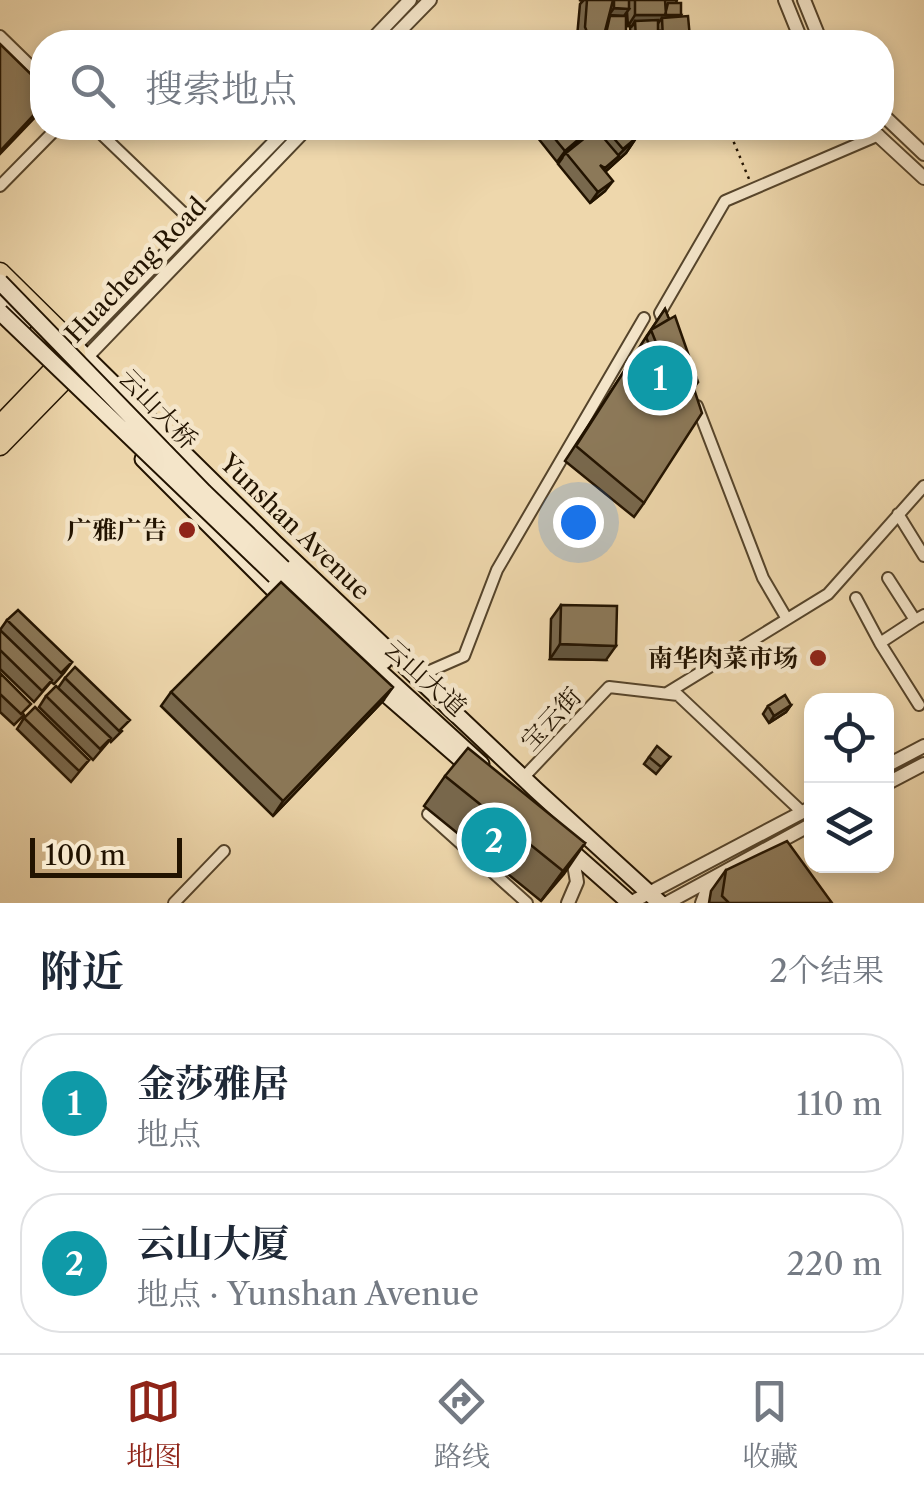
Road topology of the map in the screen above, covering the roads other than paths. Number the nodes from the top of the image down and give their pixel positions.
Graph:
1 (410, 0) edge
2 (430, 0) edge
3 (785, 0) edge
4 (804, 0) edge
5 (381, 30) edge
6 (401, 30) edge
7 (797, 30) edge
8 (817, 30) edge
9 (0, 36) edge
10 (30, 65) edge
11 (894, 125) edge
12 (45, 140) edge
13 (108, 140) edge
14 (276, 140) edge
15 (295, 140) edge
16 (857, 140) edge
17 (883, 140) edge
18 (924, 154) edge
19 (924, 178) edge
20 (0, 186) edge
21 (195, 224) junction
22 (0, 272) edge
23 (0, 282) edge
24 (18, 290) junction
25 (0, 302) edge
26 (0, 312) edge
27 (644, 318) dead end
28 (0, 322) edge
29 (667, 330) edge
30 (70, 364) junction
31 (695, 401) edge
32 (0, 425) edge
33 (0, 446) edge
34 (924, 486) edge
35 (898, 514) junction
36 (924, 556) edge
37 (279, 572) junction
38 (888, 578) dead end
39 (856, 598) dead end
40 (920, 618) edge
41 (787, 619) junction
42 (880, 642) junction
43 (416, 677) junction
44 (668, 694) junction
45 (919, 704) dead end
46 (924, 746) edge
47 (894, 762) edge
48 (924, 764) edge
49 (481, 776) edge
50 (523, 778) junction
51 (500, 782) edge
52 (888, 783) edge
53 (536, 790) junction
54 (804, 807) edge
55 (804, 810) edge
56 (428, 814) dead end
57 (804, 828) edge
58 (549, 830) edge
59 (571, 850) junction
60 (224, 851) dead end
61 (711, 879) junction
62 (659, 900) edge
63 (174, 903) edge
64 (527, 903) edge
65 (568, 903) edge
66 (630, 903) edge
67 (702, 903) edge

1 - 5 street
2 - 6 street
3 - 7 street
4 - 8 street
9 - 10 street
11 - 18 street
12 - 20 street
13 - 21 street
14 - 21 street, Huacheng Road
15 - 30 street, Huacheng Road
16 - 29 street
17 - 19 street
21 - 30 street, Huacheng Road
22 - 24 highway
23 - 24 main road
23 - 37 main road, 云山大桥, bridge
24 - 30 highway
25 - 30 main road
26 - 37 main road, 云山大桥, bridge
27 - 43 street
28 - 30 highway
30 - 32 highway, Huacheng Road
30 - 33 highway, Huacheng Road
30 - 43 main road, Yunshan Avenue
30 - 49 main road
31 - 41 street
34 - 35 street
35 - 36 street
35 - 41 street
37 - 51 main road, 云山大道
37 - 53 main road, 云山大道
38 - 40 street
39 - 42 street
40 - 42 street
41 - 44 street
42 - 45 street
43 - 50 main road, Yunshan Avenue
44 - 50 street, 宝云街
44 - 54 street
46 - 47 street
48 - 52 street
50 - 53 main road, Yunshan Avenue
53 - 62 main road, Yunshan Avenue
55 - 62 street
56 - 64 street
57 - 61 street
58 - 59 main road
59 - 65 street
59 - 66 main road
60 - 63 street
61 - 62 street
61 - 67 street
62 - 66 street

